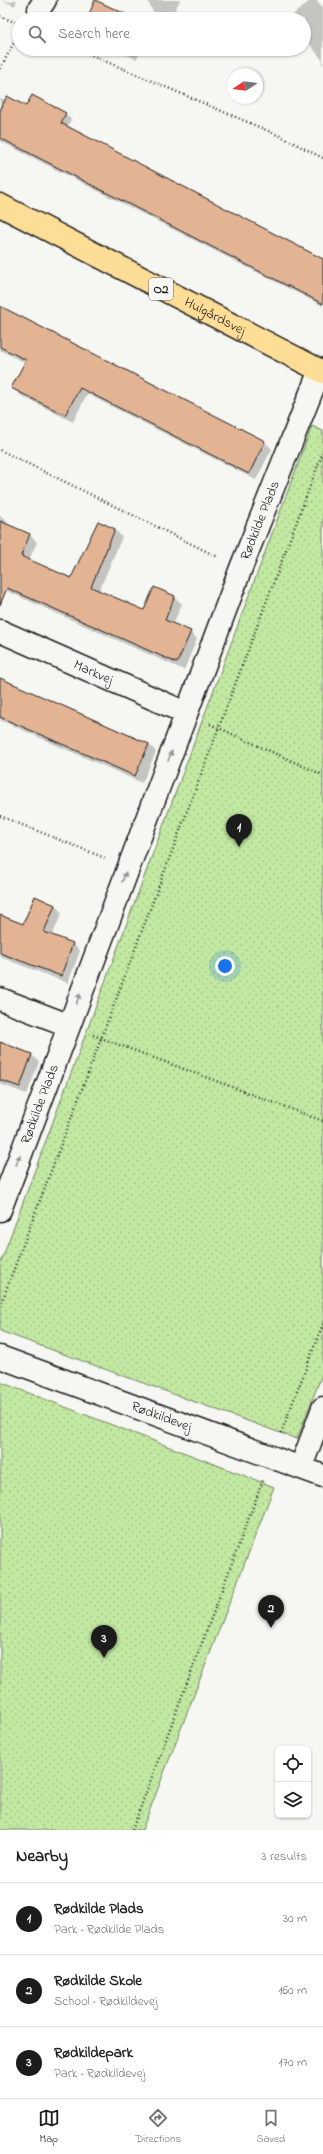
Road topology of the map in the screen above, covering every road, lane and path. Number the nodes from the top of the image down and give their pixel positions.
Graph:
1 (0, 16) edge
2 (12, 21) edge
3 (12, 46) edge
4 (93, 56) edge
5 (0, 69) edge
6 (323, 158) edge
7 (0, 205) edge
8 (321, 371) edge
9 (0, 450) edge
10 (323, 452) edge
11 (241, 568) junction
12 (0, 631) edge
13 (186, 713) junction
14 (219, 728) junction
15 (323, 775) edge
16 (0, 816) edge
17 (128, 868) junction
18 (0, 999) edge
19 (68, 1025) junction
20 (103, 1038) junction
21 (323, 1121) edge
22 (0, 1210) edge
23 (0, 1306) edge
24 (323, 1324) edge
25 (0, 1357) edge
26 (323, 1408) edge
27 (272, 1456) junction
28 (301, 1467) junction
29 (323, 1476) edge
30 (132, 1830) edge

1 - 2 path
3 - 5 path
4 - 6 path
7 - 8 main road, Hulgårdsvej / O2
8 - 11 street, Rødkilde Plads
9 - 11 path
10 - 14 path
11 - 13 street, Rødkilde Plads
12 - 13 street, Markvej
13 - 14 path
17 -> 13 street, Rødkilde Plads
14 - 15 path
14 - 20 path
16 - 17 path
19 -> 17 street, Rødkilde Plads
18 - 19 street
19 - 20 path
22 -> 19 street, Rødkilde Plads
20 - 21 path
20 - 23 path
24 - 27 path
25 - 27 street, Rødkildevej
26 - 28 street
27 - 28 street, Rødkildevej
27 - 30 path
28 - 29 street, Rødkildevej

